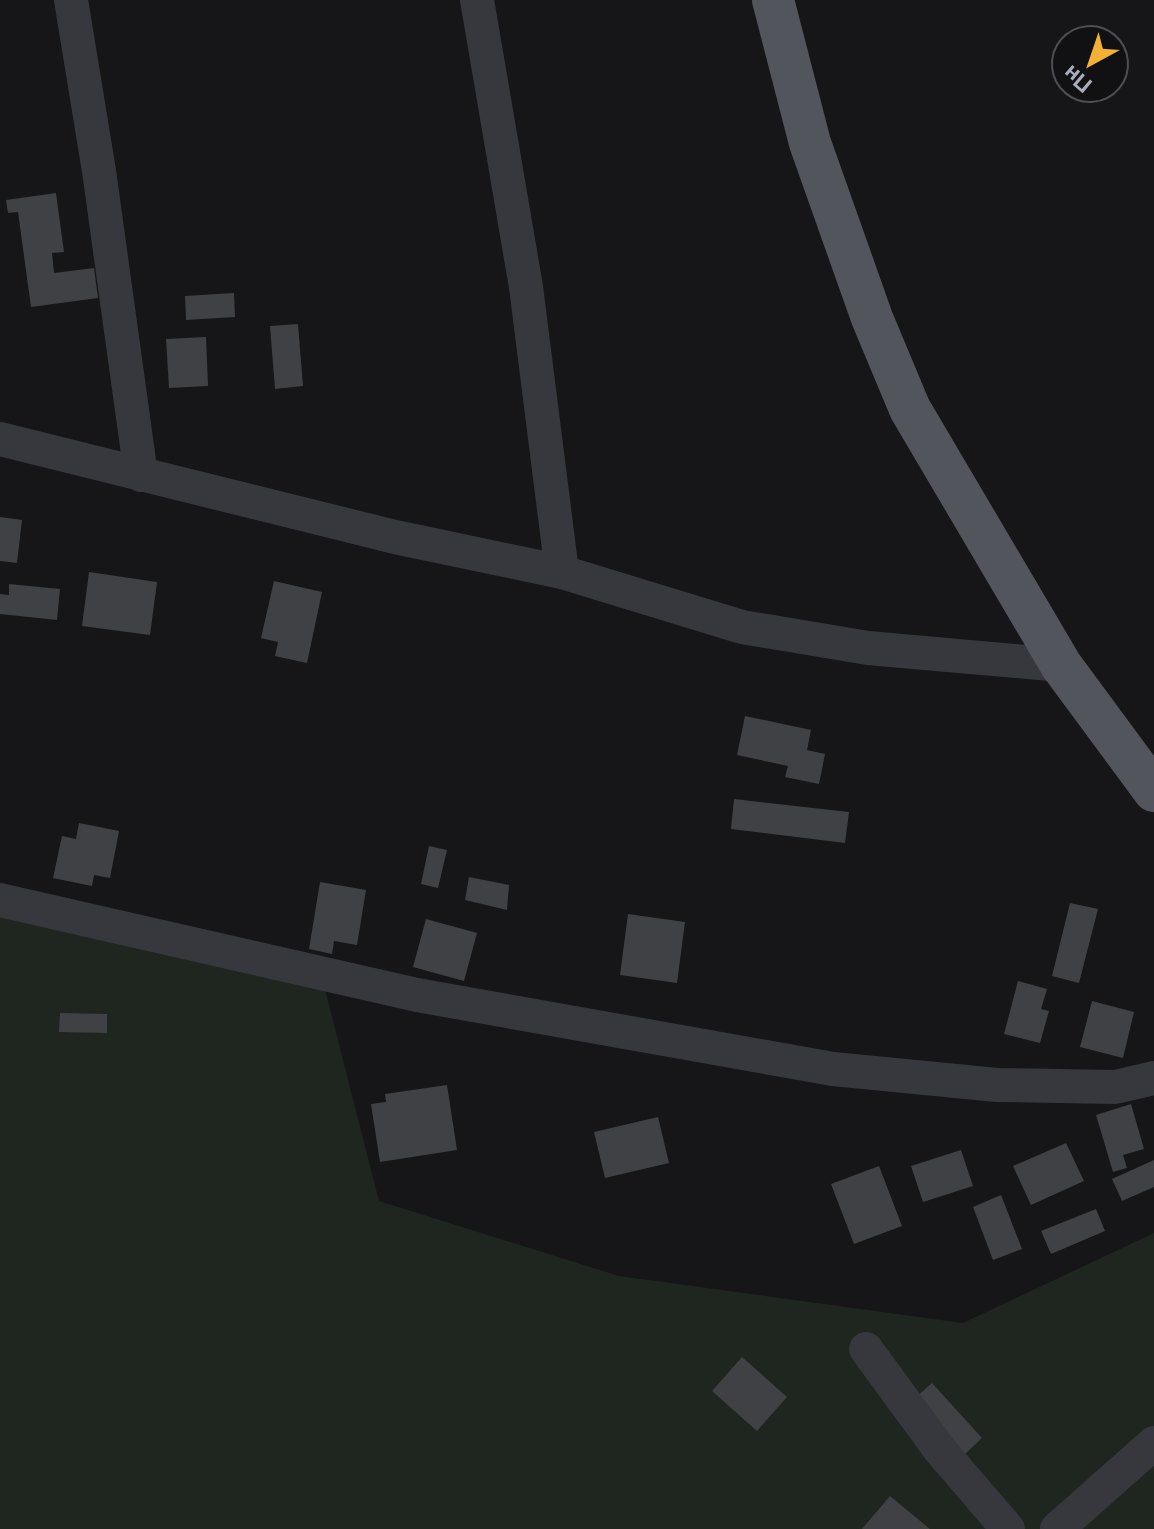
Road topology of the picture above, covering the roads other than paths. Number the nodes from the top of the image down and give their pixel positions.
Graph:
1 (71, 0) edge
2 (477, 0) edge
3 (773, 0) edge
4 (0, 439) edge
5 (141, 475) junction
6 (562, 572) junction
7 (1061, 665) junction
8 (1154, 791) edge
9 (0, 900) edge
10 (1154, 1078) edge
11 (866, 1349) dead end
12 (1154, 1443) edge
13 (1008, 1529) edge
14 (1057, 1529) edge

1 - 5 street
2 - 6 street
3 - 7 main road
4 - 5 street
5 - 6 street
6 - 7 street
7 - 8 main road
9 - 10 street
11 - 13 street
12 - 14 street

